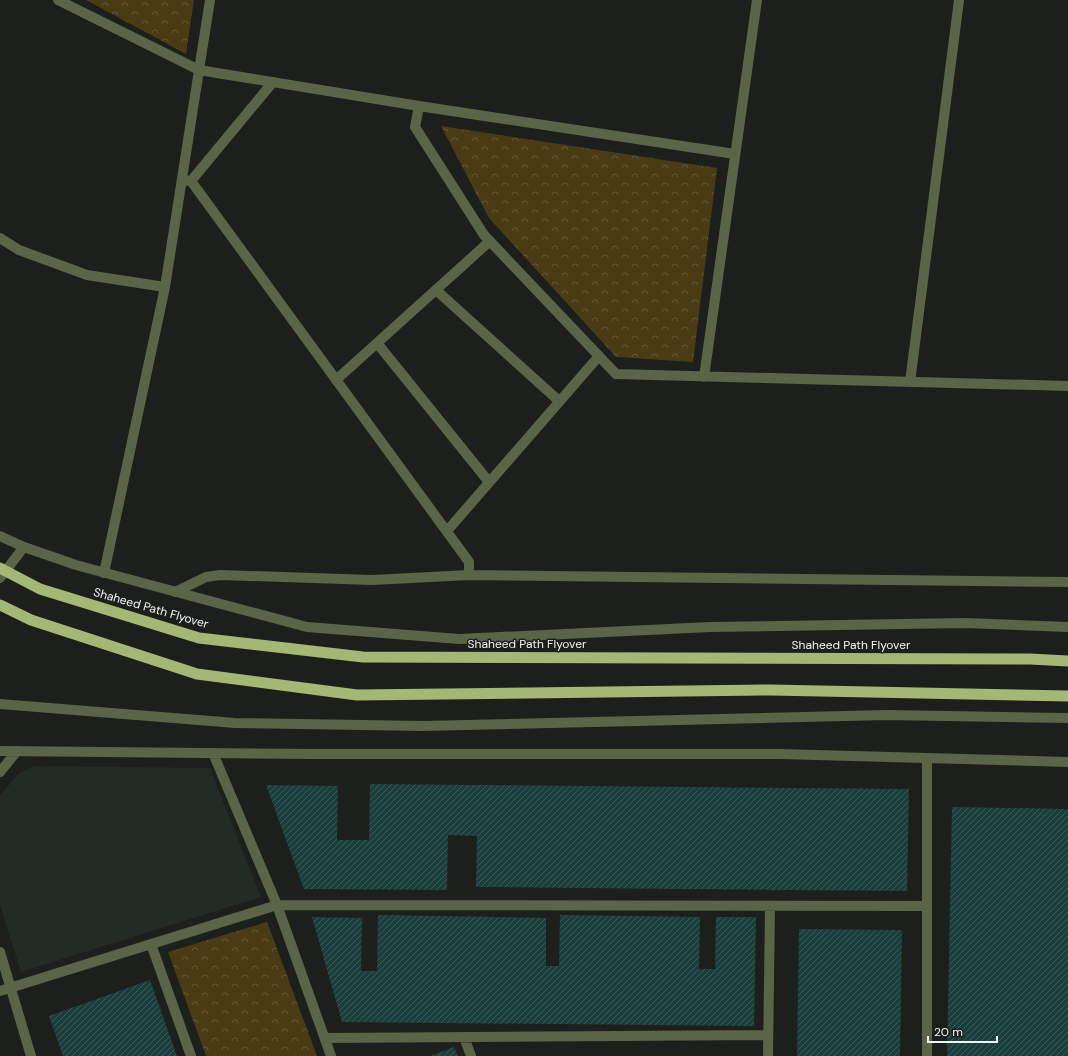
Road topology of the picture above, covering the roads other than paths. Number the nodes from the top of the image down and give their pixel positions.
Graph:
1 (58, 0) edge
2 (210, 0) edge
3 (757, 0) edge
4 (959, 0) edge
5 (199, 70) junction
6 (273, 82) junction
7 (419, 106) junction
8 (736, 154) junction
9 (186, 181) junction
10 (0, 238) edge
11 (490, 241) junction
12 (165, 287) junction
13 (436, 290) junction
14 (377, 343) junction
15 (599, 356) junction
16 (704, 377) junction
17 (336, 380) junction
18 (910, 382) junction
19 (1068, 386) edge
20 (560, 401) junction
21 (489, 482) junction
22 (447, 531) junction
23 (0, 536) edge
24 (24, 547) junction
25 (0, 568) edge
26 (104, 573) junction
27 (469, 575) junction
28 (0, 578) edge
29 (1068, 582) edge
30 (175, 592) junction
31 (0, 605) edge
32 (1068, 627) edge
33 (1068, 661) edge
34 (1068, 696) edge
35 (0, 704) edge
36 (1068, 718) edge
37 (0, 751) edge
38 (17, 751) junction
39 (213, 753) junction
40 (928, 759) junction
41 (1068, 762) edge
42 (0, 772) edge
43 (277, 905) junction
44 (770, 906) junction
45 (927, 906) junction
46 (151, 944) junction
47 (0, 952) edge
48 (10, 986) junction
49 (0, 991) edge
50 (768, 1035) junction
51 (464, 1037) junction
52 (324, 1038) junction
53 (31, 1056) edge
54 (191, 1056) edge
55 (331, 1056) edge
56 (471, 1056) edge
57 (768, 1056) edge
58 (927, 1056) edge

1 - 5 street
2 - 5 street
3 - 8 street
4 - 18 street
5 - 6 street
5 - 9 street
6 - 7 street
6 - 9 street
7 - 8 street
7 - 11 street
8 - 16 street
9 - 12 street
9 - 17 street
10 - 12 street
11 - 13 street
11 - 15 street
12 - 26 street
13 - 14 street
13 - 20 street
14 - 17 street
14 - 21 street
15 - 16 street
15 - 20 street
16 - 18 street
17 - 22 street
18 - 19 street
20 - 21 street
21 - 22 street
22 - 27 street
23 - 24 street, Shaheed Path Flyover
24 - 26 street, Shaheed Path Flyover
24 - 28 street
25 - 33 highway, Shaheed Path Flyover
26 - 30 street, Shaheed Path Flyover
27 - 29 street
27 - 30 street
30 - 32 street, Shaheed Path Flyover
31 - 34 highway
35 - 36 street
37 - 38 street
38 - 39 street
38 - 42 street
39 - 40 street
39 - 43 street
40 - 41 street
40 - 45 street
43 - 44 street
43 - 46 street
43 - 52 street
44 - 45 street
44 - 50 street
45 - 58 street
46 - 48 street
46 - 54 street
47 - 48 street
48 - 49 street
48 - 53 street
50 - 51 street
50 - 57 street
51 - 52 street
51 - 56 street
52 - 55 street

